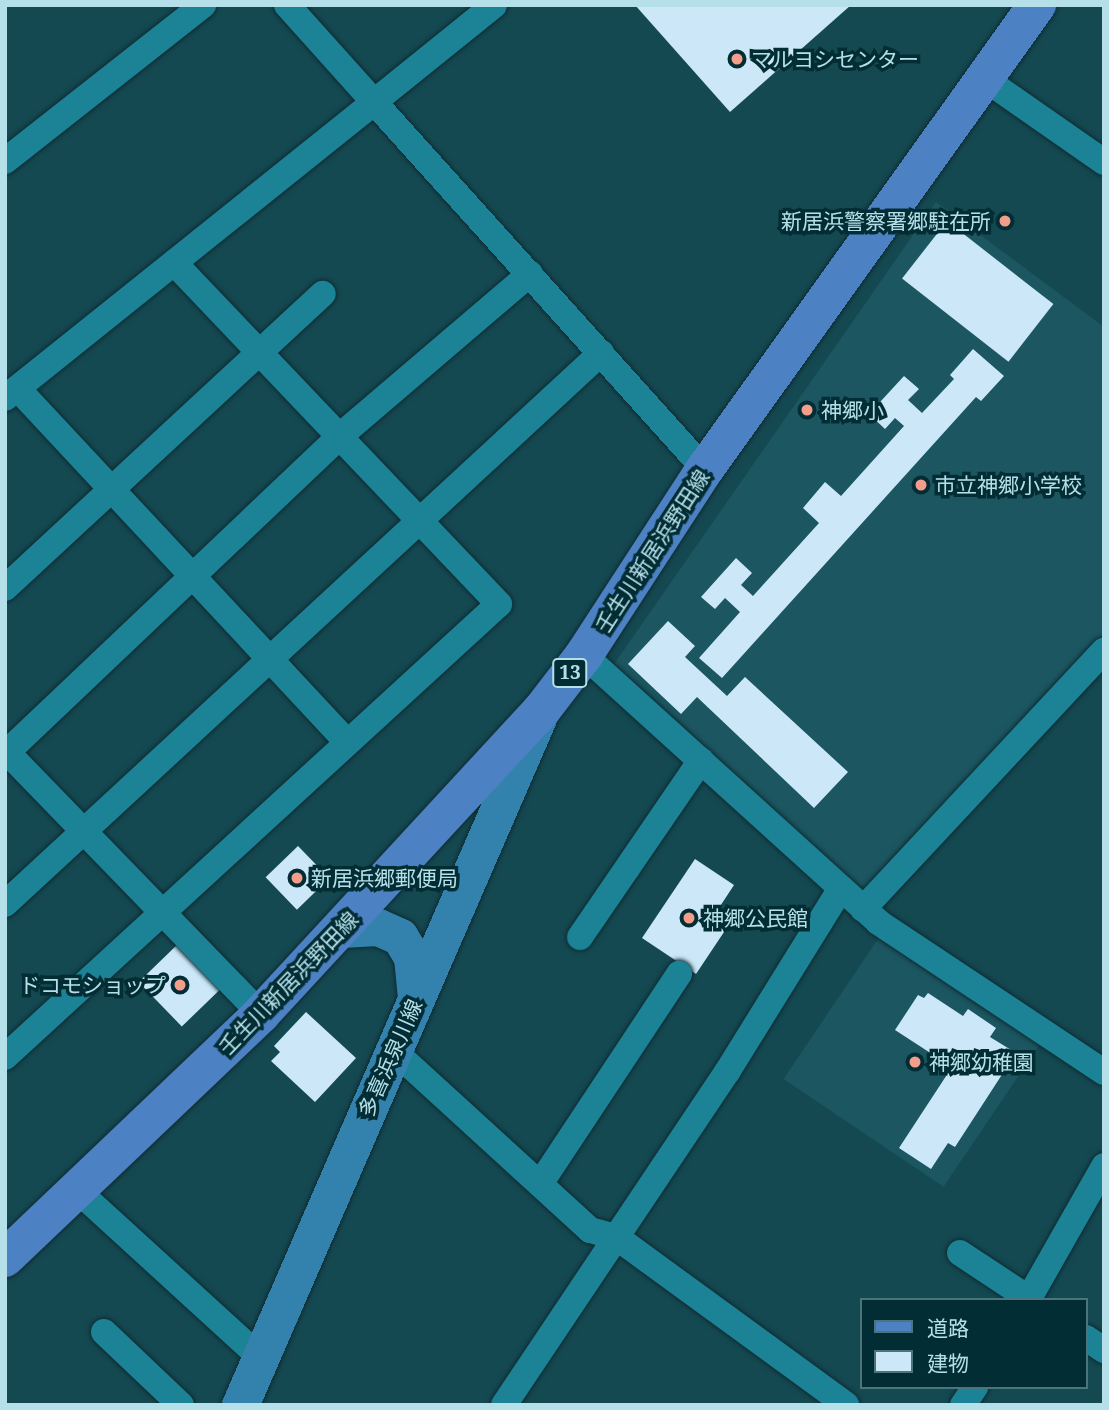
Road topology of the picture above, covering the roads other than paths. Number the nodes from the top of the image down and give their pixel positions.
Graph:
1 (203, 5) edge
2 (287, 5) edge
3 (494, 5) edge
4 (1037, 5) edge
5 (985, 79) junction
6 (374, 102) junction
7 (5, 161) edge
8 (1104, 162) edge
9 (174, 263) junction
10 (530, 274) junction
11 (323, 294) dead end
12 (260, 353) junction
13 (601, 353) junction
14 (12, 393) edge
15 (340, 436) junction
16 (705, 468) junction
17 (112, 490) junction
18 (421, 522) junction
19 (194, 576) junction
20 (5, 588) edge
21 (1104, 651) edge
22 (584, 655) junction
23 (269, 659) junction
24 (541, 711) junction
25 (346, 741) junction
26 (6, 752) edge
27 (701, 760) junction
28 (84, 833) junction
29 (841, 888) junction
30 (5, 904) edge
31 (863, 909) junction
32 (163, 915) junction
33 (341, 929) junction
34 (580, 937) dead end
35 (679, 974) dead end
36 (416, 999) junction
37 (261, 1014) junction
38 (393, 1050) junction
39 (5, 1057) edge
40 (1104, 1072) edge
41 (1104, 1166) edge
42 (540, 1184) junction
43 (78, 1191) junction
44 (616, 1237) junction
45 (960, 1253) dead end
46 (5, 1258) edge
47 (1028, 1298) edge
48 (1030, 1298) edge
49 (104, 1332) dead end
50 (1088, 1339) edge
51 (1104, 1350) edge
52 (260, 1357) junction
53 (974, 1389) edge
54 (181, 1405) edge
55 (240, 1405) edge
56 (504, 1405) edge
57 (846, 1405) edge
58 (963, 1405) edge

1 - 7 street
2 - 6 street
3 - 6 street
4 - 5 main road, 壬生川新居浜野田線 / 13
5 - 8 street
5 - 16 main road, 壬生川新居浜野田線 / 13
6 - 9 street
6 - 10 street
9 - 12 street
9 - 14 street
10 - 13 street
10 - 15 street
11 - 12 street
12 - 15 street
12 - 17 street
13 - 16 street
13 - 18 street
14 - 17 street
15 - 18 street
15 - 19 street
16 - 22 main road, 壬生川新居浜野田線 / 13
17 - 19 street
17 - 20 street
18 - 23 street
18 - 25 street
19 - 23 street
19 - 26 street
21 - 31 street
22 - 24 main road, 壬生川新居浜野田線 / 13
22 - 27 street
23 - 25 street
23 - 28 street
24 - 33 main road, 壬生川新居浜野田線 / 13
24 - 36 main road, 多喜浜泉川線
25 - 32 street
26 - 28 street
27 - 29 street
27 - 34 street
28 - 30 street
28 - 32 street
29 - 31 street
29 - 44 street
31 - 40 street
32 - 37 street
32 - 39 street
33 - 36 main road
33 - 37 main road, 壬生川新居浜野田線 / 13
35 - 42 street
36 - 38 main road, 多喜浜泉川線
37 - 43 main road, 壬生川新居浜野田線 / 13
38 - 42 street
38 - 52 main road, 多喜浜泉川線
41 - 48 street
42 - 44 street
43 - 46 main road, 壬生川新居浜野田線 / 13
43 - 52 street
44 - 56 street
44 - 57 street
45 - 47 street
49 - 54 street
50 - 51 street
52 - 55 main road, 多喜浜泉川線
53 - 58 street

